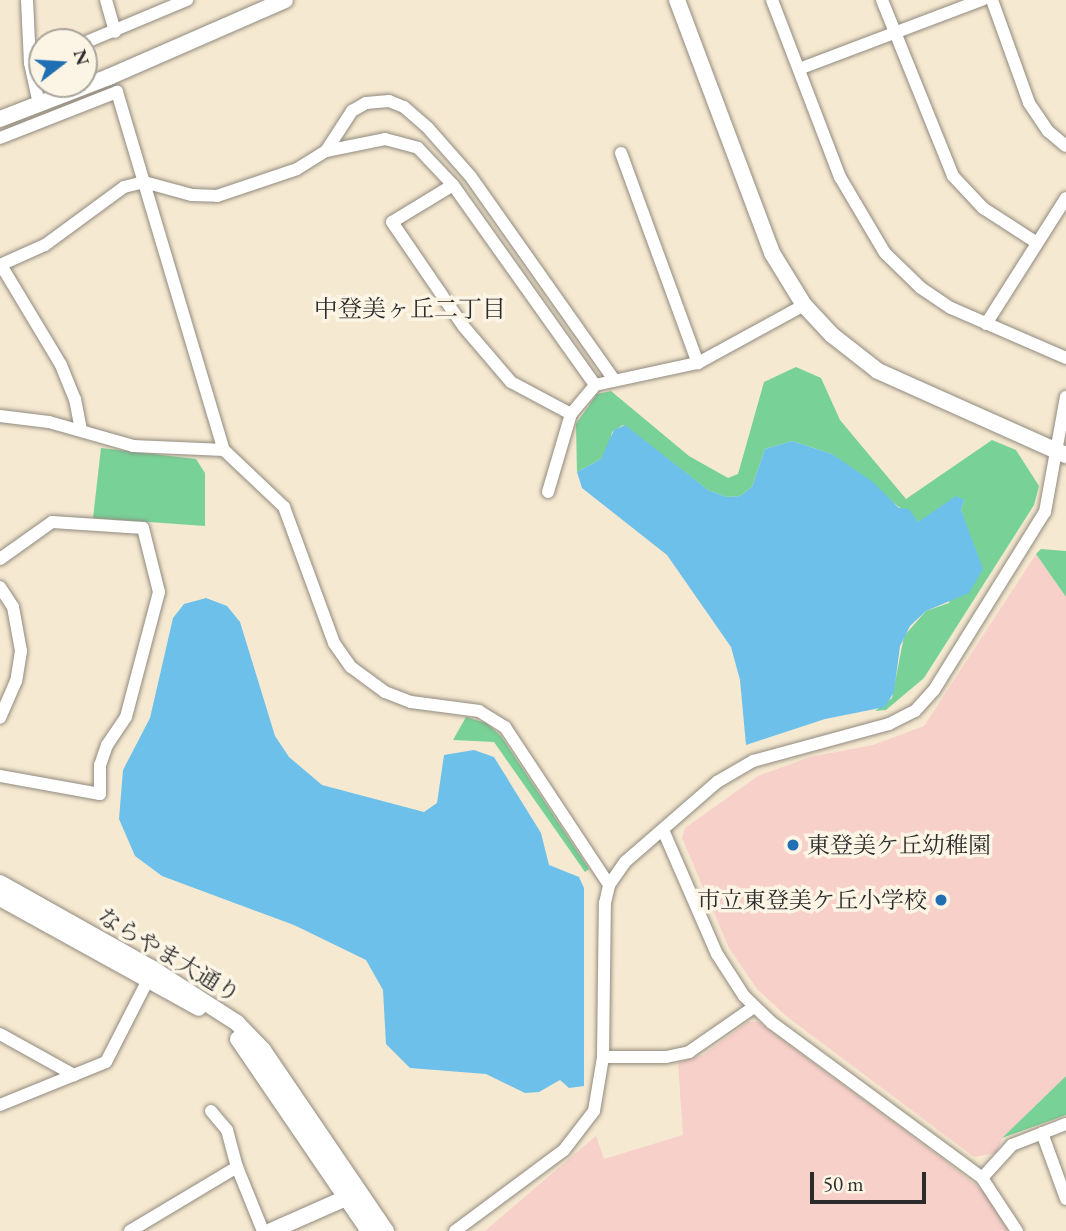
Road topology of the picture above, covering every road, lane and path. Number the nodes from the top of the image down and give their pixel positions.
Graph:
1 (27, 0) edge
2 (106, 0) edge
3 (187, 0) edge
4 (285, 0) edge
5 (677, 0) edge
6 (772, 0) edge
7 (882, 0) edge
8 (982, 0) edge
9 (992, 0) edge
10 (31, 28) edge
11 (115, 32) junction
12 (894, 32) junction
13 (98, 38) edge
14 (799, 69) junction
15 (39, 98) edge
16 (39, 104) junction
17 (0, 119) edge
18 (0, 138) edge
19 (1066, 146) edge
20 (326, 151) junction
21 (621, 153) dead end
22 (144, 182) junction
23 (453, 185) junction
24 (1066, 198) edge
25 (1037, 243) junction
26 (1, 265) edge
27 (804, 305) junction
28 (986, 324) junction
29 (1066, 358) edge
30 (698, 363) junction
31 (612, 378) junction
32 (595, 385) junction
33 (1066, 397) edge
34 (571, 414) junction
35 (0, 416) edge
36 (81, 430) junction
37 (224, 450) junction
38 (1062, 454) edge
39 (548, 492) dead end
40 (0, 559) edge
41 (0, 587) edge
42 (0, 718) edge
43 (0, 776) edge
44 (663, 830) junction
45 (0, 883) edge
46 (609, 885) junction
47 (0, 898) edge
48 (150, 974) junction
49 (754, 1007) junction
50 (0, 1034) edge
51 (603, 1057) junction
52 (74, 1075) junction
53 (0, 1105) edge
54 (211, 1111) dead end
55 (1066, 1125) edge
56 (1042, 1133) junction
57 (237, 1167) junction
58 (982, 1178) junction
59 (353, 1195) junction
60 (1066, 1199) edge
61 (473, 1226) edge
62 (130, 1231) edge
63 (263, 1231) edge
64 (271, 1231) edge
65 (369, 1231) edge
66 (386, 1231) edge
67 (455, 1231) edge
68 (1017, 1231) edge

1 - 10 street
2 - 11 street
3 - 11 street
4 - 16 street
5 - 27 street
6 - 14 street
7 - 12 street
8 - 12 street
9 - 19 street
11 - 13 street
12 - 14 street
12 - 25 street
14 - 28 street
15 - 16 street
16 - 17 street
18 - 22 street
20 - 22 street
20 - 23 street
20 - 31 street
21 - 30 street
22 - 26 street
22 - 37 street
23 - 32 street
23 - 34 street
24 - 25 street
25 - 28 street
26 - 36 street
27 - 30 street
27 - 38 street
28 - 29 street
30 - 31 street
31 - 32 street
32 - 34 street
33 - 38 street
34 - 39 street
35 - 36 street
36 - 37 street
37 - 46 street
38 - 44 street
40 - 43 street
41 - 42 street
44 - 46 street
44 - 49 street
45 - 48 street, ならやま大通り
46 - 51 street
47 - 48 street
48 - 52 street
48 - 59 street, ならやま大通り
49 - 51 street
49 - 58 street
50 - 52 street
51 - 61 street
52 - 53 street
54 - 57 street
55 - 56 street
56 - 58 street
56 - 60 street
57 - 62 street
57 - 63 street
58 - 68 street
59 - 64 street
59 - 65 street
59 - 66 street, ならやま大通り
61 - 67 street

